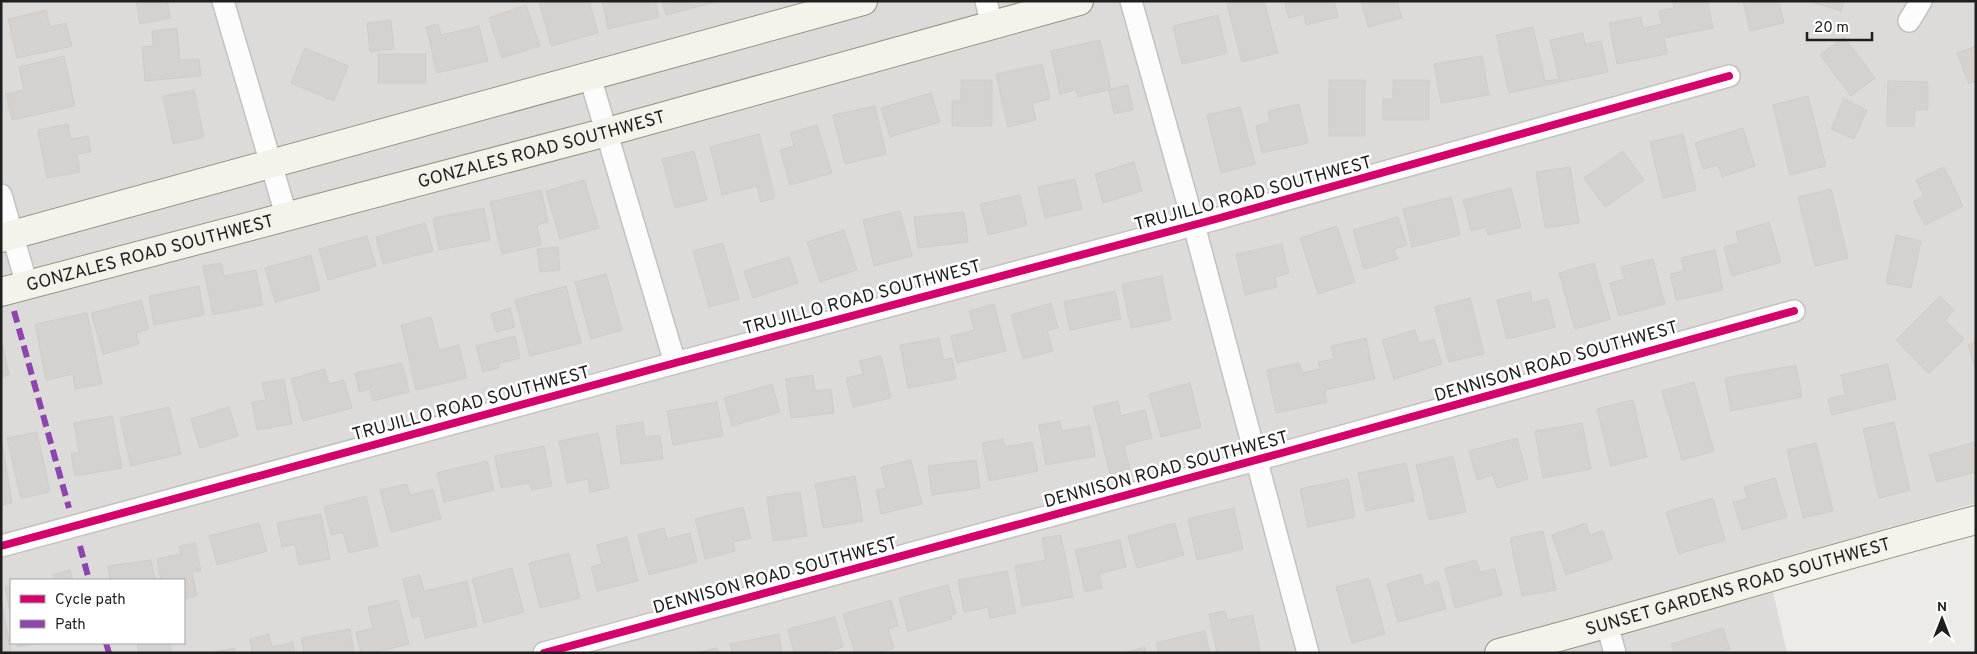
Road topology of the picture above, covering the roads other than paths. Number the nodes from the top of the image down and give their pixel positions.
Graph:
1 (223, 1) edge
2 (863, 1) edge
3 (1079, 1) edge
4 (1131, 1) edge
5 (1921, 1) edge
6 (989, 14) edge
7 (1909, 21) dead end
8 (1730, 76) dead end
9 (590, 77) junction
10 (607, 132) junction
11 (272, 164) junction
12 (1, 195) edge
13 (287, 218) junction
14 (1194, 225) junction
15 (7, 236) edge
16 (27, 285) junction
17 (1, 292) edge
18 (1794, 311) dead end
19 (675, 363) junction
20 (1256, 460) junction
21 (1976, 520) edge
22 (1, 546) edge
23 (1607, 625) junction
24 (544, 653) edge
25 (1308, 653) edge
26 (1499, 653) edge
27 (1615, 653) edge

1 - 11 street
2 - 9 street
3 - 6 street, GONZALES ROAD SOUTHWEST
4 - 14 street
5 - 7 street
6 - 10 street, GONZALES ROAD SOUTHWEST
8 - 14 street, TRUJILLO ROAD SOUTHWEST
9 - 10 street
9 - 11 street
10 - 13 street, GONZALES ROAD SOUTHWEST
10 - 19 street
11 - 13 street
11 - 15 street
12 - 15 street
13 - 16 street, GONZALES ROAD SOUTHWEST
14 - 19 street, TRUJILLO ROAD SOUTHWEST
14 - 20 street
15 - 16 street
16 - 17 street, GONZALES ROAD SOUTHWEST
18 - 20 street, DENNISON ROAD SOUTHWEST
19 - 22 street, TRUJILLO ROAD SOUTHWEST
20 - 24 street, DENNISON ROAD SOUTHWEST
20 - 25 street
21 - 23 street, SUNSET GARDENS ROAD SOUTHWEST
23 - 26 street, SUNSET GARDENS ROAD SOUTHWEST
23 - 27 street

